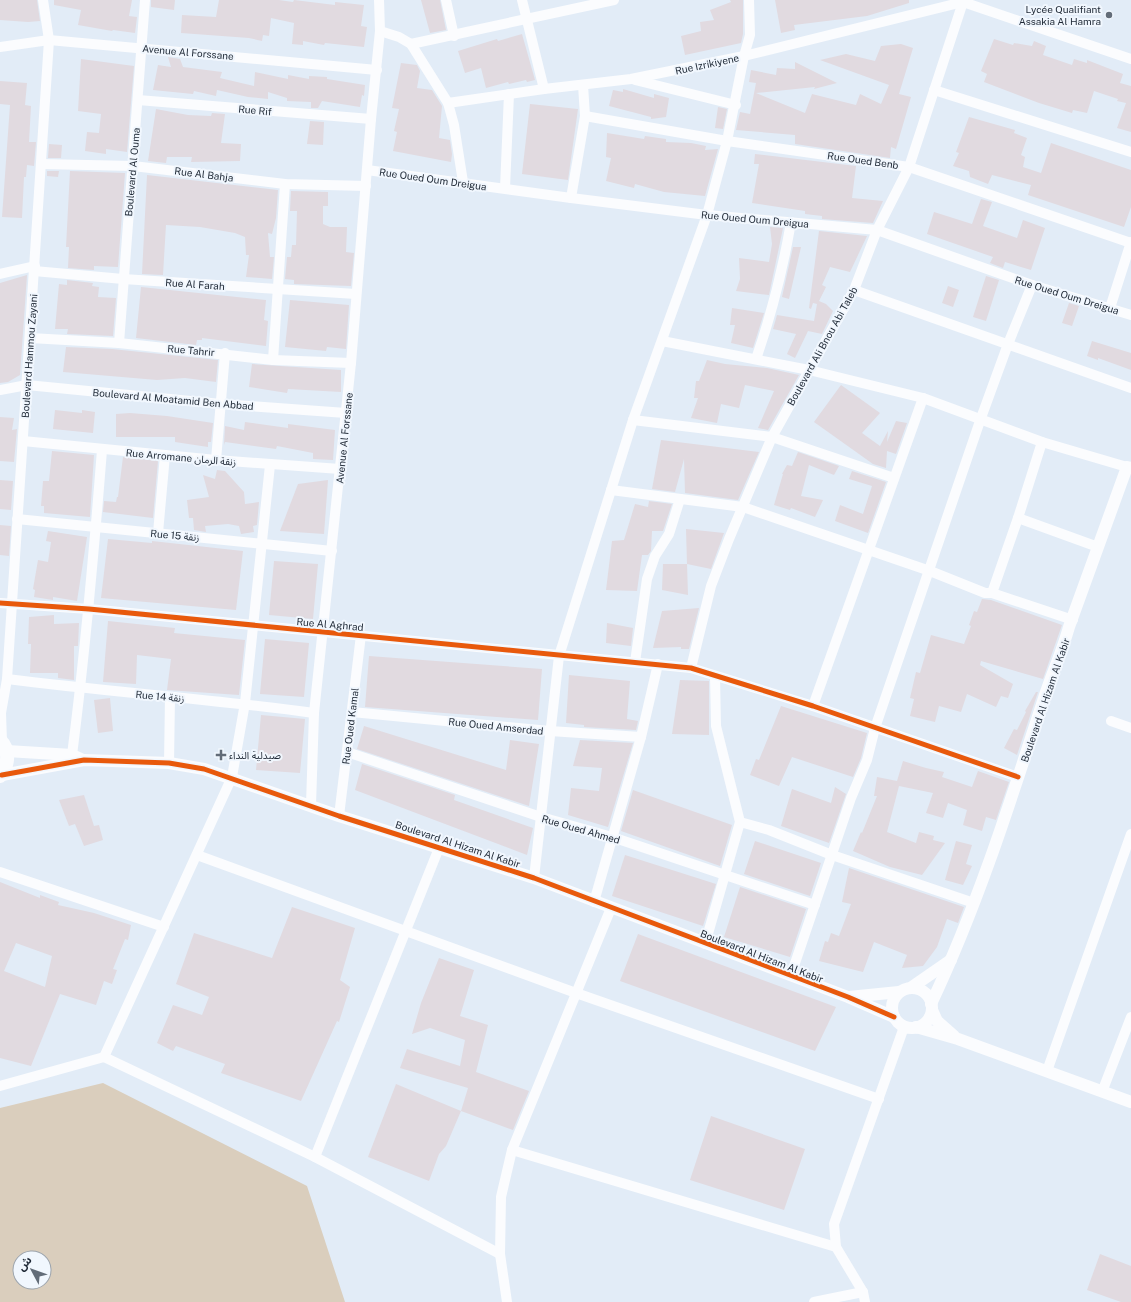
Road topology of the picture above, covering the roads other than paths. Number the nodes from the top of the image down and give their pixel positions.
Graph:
1 (43, 0) edge
2 (145, 0) edge
3 (379, 0) edge
4 (446, 0) edge
5 (522, 0) edge
6 (614, 0) edge
7 (749, 0) edge
8 (962, 1) edge
9 (596, 2) edge
10 (980, 3) edge
11 (526, 19) junction
12 (380, 31) junction
13 (454, 36) junction
14 (50, 40) junction
15 (411, 44) junction
16 (0, 47) edge
17 (142, 48) junction
18 (744, 56) junction
19 (1131, 59) edge
20 (377, 70) junction
21 (631, 79) junction
22 (583, 85) junction
23 (544, 89) junction
24 (934, 90) junction
25 (509, 94) junction
26 (138, 100) junction
27 (448, 103) junction
28 (736, 105) junction
29 (585, 116) junction
30 (371, 119) junction
31 (727, 141) junction
32 (1131, 152) edge
33 (41, 164) junction
34 (133, 166) junction
35 (909, 167) junction
36 (367, 170) junction
37 (463, 182) junction
38 (285, 184) junction
39 (366, 186) junction
40 (505, 188) junction
41 (571, 198) junction
42 (707, 215) junction
43 (791, 222) junction
44 (877, 230) junction
45 (1131, 242) edge
46 (34, 268) junction
47 (0, 274) edge
48 (123, 279) junction
49 (1032, 285) junction
50 (278, 290) junction
51 (854, 290) junction
52 (356, 294) junction
53 (1110, 308) junction
54 (1131, 315) edge
55 (30, 338) junction
56 (662, 341) junction
57 (119, 343) junction
58 (1008, 344) junction
59 (225, 353) junction
60 (756, 359) junction
61 (273, 360) junction
62 (352, 363) junction
63 (809, 370) junction
64 (27, 385) junction
65 (1131, 388) edge
66 (0, 390) edge
67 (923, 398) junction
68 (221, 404) junction
69 (346, 413) junction
70 (981, 418) junction
71 (633, 420) junction
72 (772, 437) junction
73 (23, 441) junction
74 (1042, 442) junction
75 (102, 450) junction
76 (165, 455) junction
77 (216, 460) junction
78 (270, 465) junction
79 (1129, 467) edge
80 (340, 469) junction
81 (894, 478) junction
82 (611, 490) junction
83 (680, 499) junction
84 (743, 507) junction
85 (1018, 518) junction
86 (17, 519) junction
87 (96, 527) junction
88 (158, 533) junction
89 (262, 543) junction
90 (1098, 547) junction
91 (332, 551) junction
92 (868, 551) junction
93 (930, 571) junction
94 (992, 593) junction
95 (0, 603) edge
96 (11, 603) junction
97 (89, 609) junction
98 (1073, 620) junction
99 (254, 626) junction
100 (321, 633) junction
101 (361, 635) junction
102 (559, 656) junction
103 (635, 662) junction
104 (658, 664) junction
105 (691, 668) junction
106 (715, 676) junction
107 (7, 679) junction
108 (81, 689) junction
109 (170, 697) junction
110 (245, 703) junction
111 (813, 706) junction
112 (352, 712) junction
113 (314, 713) junction
114 (1, 714) edge
115 (1111, 721) dead end
116 (875, 728) junction
117 (1131, 728) edge
118 (550, 731) junction
119 (641, 737) junction
120 (3, 744) edge
121 (347, 752) junction
122 (68, 760) junction
123 (169, 763) junction
124 (1, 775) edge
125 (232, 777) junction
126 (1018, 777) junction
127 (311, 805) junction
128 (339, 816) junction
129 (541, 817) junction
130 (740, 822) junction
131 (1131, 834) edge
132 (612, 837) junction
133 (439, 848) junction
134 (197, 855) junction
135 (832, 855) junction
136 (0, 872) edge
137 (726, 875) junction
138 (534, 878) junction
139 (594, 902) junction
140 (974, 903) junction
141 (815, 905) junction
142 (611, 908) junction
143 (164, 927) junction
144 (406, 931) junction
145 (705, 944) junction
146 (952, 959) junction
147 (790, 975) junction
148 (912, 988) junction
149 (899, 992) junction
150 (576, 993) junction
151 (848, 997) junction
152 (932, 1007) junction
153 (1131, 1017) edge
154 (894, 1018) junction
155 (910, 1027) junction
156 (958, 1039) junction
157 (104, 1057) junction
158 (1047, 1071) junction
159 (0, 1086) edge
160 (1102, 1092) junction
161 (879, 1099) junction
162 (1131, 1102) edge
163 (512, 1150) junction
164 (315, 1157) junction
165 (836, 1247) junction
166 (500, 1254) junction
167 (864, 1297) edge
168 (507, 1302) edge
169 (814, 1302) edge

1 - 14 street, Boulevard Hammou Zayani
2 - 17 street, Boulevard Al Ouma
3 - 12 street, Avenue Al Forssane
4 - 13 street
5 - 11 street
6 - 9 street
7 - 18 street
8 - 10 street
8 - 18 street, Rue Izrikiyene
8 - 24 street, Boulevard Ali Bnou Abi Taleb
9 - 11 street
10 - 19 street
11 - 13 street
11 - 23 street
12 - 15 street
12 - 20 street, Avenue Al Forssane
13 - 15 street
14 - 16 street, Avenue Al Forssane
14 - 17 street, Avenue Al Forssane
14 - 33 street, Boulevard Hammou Zayani
15 - 27 street
17 - 20 street, Avenue Al Forssane
17 - 26 street, Boulevard Al Ouma
18 - 21 street, Rue Izrikiyene
18 - 28 street
20 - 30 street, Avenue Al Forssane
21 - 22 street, Rue Izrikiyene
21 - 28 street
22 - 23 street, Rue Izrikiyene
22 - 29 street
23 - 25 street, Rue Izrikiyene
24 - 32 street
24 - 35 street, Boulevard Ali Bnou Abi Taleb
25 - 27 street, Rue Izrikiyene
25 - 40 street
26 - 30 street, Rue Rif
26 - 34 street, Boulevard Al Ouma
27 - 37 street
28 - 31 street
29 - 31 street, Rue Oued Benb
29 - 41 street
30 - 36 street, Avenue Al Forssane
31 - 35 street, Rue Oued Benb
31 - 42 street
33 - 34 street, Rue Al Bahja
33 - 46 street, Boulevard Hammou Zayani
34 - 38 street, Rue Al Bahja
34 - 48 street, Boulevard Al Ouma
35 - 44 street, Boulevard Ali Bnou Abi Taleb
35 - 45 street, Rue Oued Benb
36 - 37 street, Rue Oued Oum Dreigua
36 - 39 street, Avenue Al Forssane
37 - 40 street, Rue Oued Oum Dreigua
38 - 39 street, Rue Al Bahja
38 - 50 street
39 - 52 street, Avenue Al Forssane
40 - 41 street, Rue Oued Oum Dreigua
41 - 42 street, Rue Oued Oum Dreigua
42 - 43 street, Rue Oued Oum Dreigua
42 - 56 street
43 - 44 street, Rue Oued Oum Dreigua
43 - 60 street
44 - 49 street, Rue Oued Oum Dreigua
44 - 51 street, Boulevard Ali Bnou Abi Taleb
45 - 53 street
46 - 47 street, Rue Al Farah
46 - 48 street, Rue Al Farah
46 - 55 street, Boulevard Hammou Zayani
48 - 50 street, Rue Al Farah
48 - 57 street, Boulevard Al Ouma
49 - 53 street, Rue Oued Oum Dreigua
49 - 58 street
50 - 52 street, Rue Al Farah
50 - 61 street
51 - 58 street
51 - 63 street, Boulevard Ali Bnou Abi Taleb
52 - 62 street, Avenue Al Forssane
53 - 54 street, Rue Oued Oum Dreigua
55 - 57 street, Rue Tahrir
55 - 64 street, Boulevard Hammou Zayani
56 - 60 street
56 - 71 street
57 - 59 street, Rue Tahrir
58 - 65 street
58 - 70 street
59 - 61 street, Rue Tahrir
59 - 68 street
60 - 63 street
61 - 62 street, Rue Tahrir
62 - 69 street, Avenue Al Forssane
63 - 67 street
63 - 72 street, Boulevard Ali Bnou Abi Taleb
64 - 66 street, Boulevard Al Moatamid Ben Abbad
64 - 68 street, Boulevard Al Moatamid Ben Abbad
64 - 73 street, Boulevard Hammou Zayani
67 - 70 street
67 - 81 street
68 - 69 street, Boulevard Al Moatamid Ben Abbad
68 - 77 street
69 - 80 street, Avenue Al Forssane
70 - 74 street
70 - 93 street
71 - 72 street
71 - 82 street
72 - 81 street
72 - 84 street, Boulevard Ali Bnou Abi Taleb
73 - 75 street, Rue Arromane زنقة الرمان
73 - 86 street, Boulevard Hammou Zayani
74 - 79 street
74 - 85 street
75 - 76 street, Rue Arromane زنقة الرمان
75 - 87 street
76 - 77 street, Rue Arromane زنقة الرمان
76 - 88 street
77 - 78 street, Rue Arromane زنقة الرمان
78 - 80 street, Rue Arromane زنقة الرمان
78 - 89 street
79 - 90 street, Boulevard Al Hizam Al Kabir
80 - 91 street, Avenue Al Forssane
81 - 92 street
82 - 83 street
82 - 102 street
83 - 84 street
83 - 103 street
84 - 92 street
84 - 105 street, Boulevard Ali Bnou Abi Taleb
85 - 90 street
85 - 94 street
86 - 87 street, Rue 15 زنقة
86 - 96 street, Boulevard Hammou Zayani
87 - 88 street, Rue 15 زنقة
87 - 97 street
88 - 89 street, Rue 15 زنقة
89 - 91 street, Rue 15 زنقة
89 - 99 street
90 - 98 street, Boulevard Al Hizam Al Kabir
91 - 100 street, Avenue Al Forssane
92 - 93 street
92 - 111 street
93 - 94 street
93 - 116 street
94 - 98 street
95 - 96 street, Rue Al Aghrad
96 - 97 street, Rue Al Aghrad
96 - 107 street, Boulevard Hammou Zayani
97 - 99 street, Rue Al Aghrad
97 - 108 street
98 - 126 street, Boulevard Al Hizam Al Kabir
99 - 100 street, Rue Al Aghrad
99 - 110 street
100 - 101 street, Rue Al Aghrad
100 - 113 street, Avenue Al Forssane
101 - 102 street, Rue Al Aghrad
101 - 112 street, Rue Oued Kamal
102 - 103 street, Rue Al Aghrad
102 - 118 street
103 - 104 street, Rue Al Aghrad
104 - 105 street, Rue Al Aghrad
104 - 119 street
105 - 106 street, Rue Al Aghrad
106 - 111 street, Rue Al Aghrad
106 - 130 street
107 - 108 street, Rue 14 زنقة
107 - 114 street, Boulevard Hammou Zayani
108 - 109 street, Rue 14 زنقة
108 - 122 street
109 - 110 street, Rue 14 زنقة
109 - 123 street
110 - 113 street, Rue 14 زنقة
110 - 125 street
111 - 116 street, Rue Al Aghrad
112 - 118 street, Rue Oued Amserdad
112 - 121 street, Rue Oued Kamal
113 - 127 street, Avenue Al Forssane
114 - 120 street, Boulevard Hammou Zayani
115 - 117 street
116 - 126 street, Rue Al Aghrad
116 - 135 street
118 - 119 street, Rue Oued Amserdad
118 - 129 street
119 - 132 street
120 - 122 street, Boulevard Al Hizam Al Kabir
120 - 124 main road
121 - 128 street, Rue Oued Kamal
121 - 129 street, Rue Oued Ahmed
122 - 123 street, Boulevard Al Hizam Al Kabir
122 - 124 street, Boulevard Al Hizam Al Kabir
123 - 125 street, Boulevard Al Hizam Al Kabir
125 - 127 street, Boulevard Al Hizam Al Kabir
125 - 134 street
126 - 140 street, Boulevard Al Hizam Al Kabir
127 - 128 street, Boulevard Al Hizam Al Kabir
128 - 133 street, Boulevard Al Hizam Al Kabir
129 - 132 street, Rue Oued Ahmed
129 - 138 street
130 - 135 street
130 - 137 street
131 - 158 street
132 - 137 street, Rue Oued Ahmed
132 - 139 street
133 - 138 street, Boulevard Al Hizam Al Kabir
133 - 144 street
134 - 143 street
134 - 144 street
135 - 140 street
135 - 141 street
136 - 143 street
137 - 141 street, Rue Oued Ahmed
137 - 145 street
138 - 139 street, Boulevard Al Hizam Al Kabir
139 - 142 street, Boulevard Al Hizam Al Kabir
140 - 146 street, Boulevard Al Hizam Al Kabir
141 - 147 street
142 - 145 street, Boulevard Al Hizam Al Kabir
142 - 150 street
143 - 157 street
144 - 150 street
144 - 164 street
145 - 147 street, Boulevard Al Hizam Al Kabir
146 - 148 street
146 - 152 street, Boulevard Al Hizam Al Kabir
147 - 151 street, Boulevard Al Hizam Al Kabir
148 - 149 street
148 - 152 street
149 - 151 street, Boulevard Al Hizam Al Kabir
149 - 154 street
150 - 161 street
150 - 163 street
151 - 154 street, Boulevard Al Hizam Al Kabir
152 - 155 street
152 - 156 street
153 - 160 street
154 - 155 street
155 - 156 street
155 - 161 street
156 - 158 street
157 - 159 street
157 - 164 street
158 - 160 street
160 - 162 street
161 - 165 street
163 - 165 street
163 - 166 street
164 - 166 street
165 - 167 street
166 - 168 street
167 - 169 street

